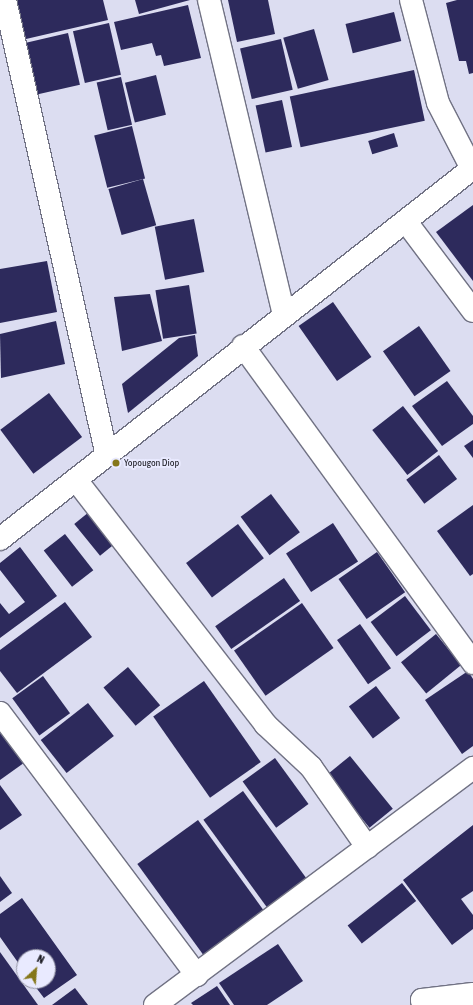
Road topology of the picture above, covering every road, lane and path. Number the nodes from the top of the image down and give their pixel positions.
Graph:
1 (4, 0) edge
2 (209, 0) edge
3 (412, 0) edge
4 (473, 168) edge
5 (407, 223) junction
6 (472, 308) edge
7 (284, 315) junction
8 (243, 346) junction
9 (107, 456) junction
10 (76, 480) junction
11 (0, 539) edge
12 (473, 663) edge
13 (0, 713) edge
14 (473, 768) edge
15 (367, 847) junction
16 (197, 975) junction
17 (473, 994) edge
18 (155, 1005) edge
19 (423, 1005) edge

1 - 9 street
2 - 7 street
3 - 4 street
4 - 5 street
5 - 6 street
5 - 7 street
7 - 8 street
8 - 9 street
8 - 12 street
9 - 10 street
10 - 11 street
10 - 15 street
13 - 16 street
14 - 15 street
15 - 16 street
16 - 18 street
17 - 19 street

